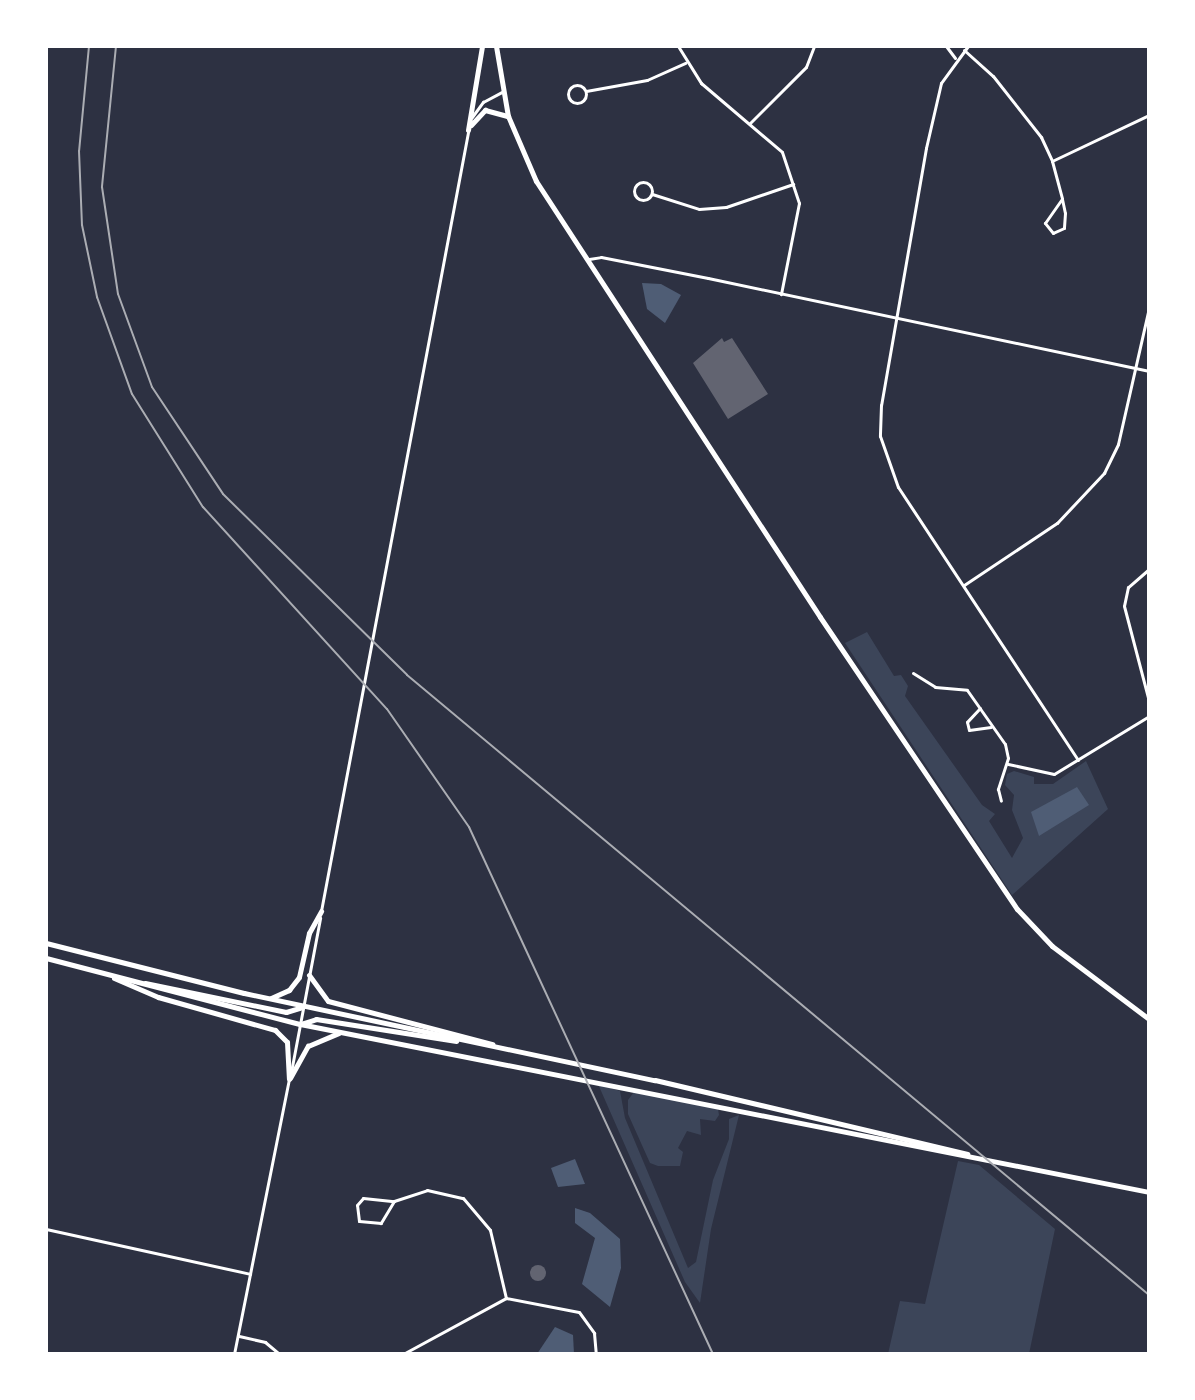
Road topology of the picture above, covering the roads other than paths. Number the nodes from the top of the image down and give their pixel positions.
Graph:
1 (482, 46) edge
2 (496, 46) edge
3 (678, 46) edge
4 (814, 46) edge
5 (946, 46) edge
6 (968, 46) edge
7 (964, 50) junction
8 (955, 58) junction
9 (685, 63) junction
10 (586, 91) junction
11 (502, 92) junction
12 (1149, 115) edge
13 (508, 116) junction
14 (750, 123) junction
15 (468, 130) junction
16 (1052, 161) junction
17 (793, 184) junction
18 (652, 194) junction
19 (1062, 199) junction
20 (587, 259) junction
21 (781, 294) junction
22 (1149, 308) edge
23 (896, 319) junction
24 (1134, 368) junction
25 (1149, 371) edge
26 (1149, 569) edge
27 (964, 585) junction
28 (913, 673) dead end
29 (1149, 701) edge
30 (980, 708) junction
31 (1149, 716) edge
32 (993, 726) junction
33 (1078, 760) junction
34 (1008, 764) junction
35 (1001, 801) dead end
36 (321, 911) junction
37 (46, 943) edge
38 (46, 958) edge
39 (107, 973) junction
40 (309, 975) junction
41 (136, 983) junction
42 (268, 998) junction
43 (303, 1006) junction
44 (1149, 1019) edge
45 (300, 1024) junction
46 (344, 1033) junction
47 (471, 1041) junction
48 (496, 1047) junction
49 (289, 1079) junction
50 (972, 1156) junction
51 (1149, 1192) edge
52 (394, 1201) junction
53 (46, 1229) edge
54 (250, 1274) junction
55 (506, 1298) junction
56 (237, 1336) junction
57 (234, 1353) edge
58 (278, 1353) edge
59 (246, 1354) edge
60 (272, 1354) edge
61 (285, 1354) edge
62 (403, 1354) edge
63 (596, 1354) edge

1 - 15 main road
2 - 11 main road
3 - 9 street
4 - 14 street
5 - 8 street
6 - 7 street
7 - 8 street
7 - 16 street
8 - 23 street
9 - 10 street
9 - 14 street
10 - 10 street
11 - 13 main road
11 - 15 street
12 - 16 street
13 - 15 main road
13 - 20 main road
14 - 17 street
15 - 36 street
16 - 19 street
17 - 18 street
17 - 21 street
18 - 18 street
19 - 19 street
20 - 21 street
20 - 44 main road
21 - 23 street
22 - 24 street
23 - 24 street
23 - 27 street
24 - 25 street
24 - 27 street
26 - 29 street
27 - 33 street
28 - 30 street
30 - 32 street
30 - 32 street
31 - 33 street
32 - 34 street
33 - 34 street
34 - 35 street
36 - 40 street
36 - 42 main road
37 - 42 main road
38 - 39 main road
39 - 41 main road
39 - 49 main road
40 - 43 street
40 - 48 main road
41 - 43 main road
41 - 45 main road
42 - 43 main road
43 - 45 street
43 - 47 main road
45 - 46 main road
45 - 47 main road
45 - 49 street
46 - 49 main road
46 - 50 main road
47 - 48 main road
48 - 50 main road
49 - 54 street
50 - 51 main road
52 - 52 street
52 - 55 street
53 - 54 street
54 - 56 street
55 - 62 street
55 - 63 street
56 - 57 street
56 - 58 street
57 - 59 street
58 - 60 street
58 - 61 street

